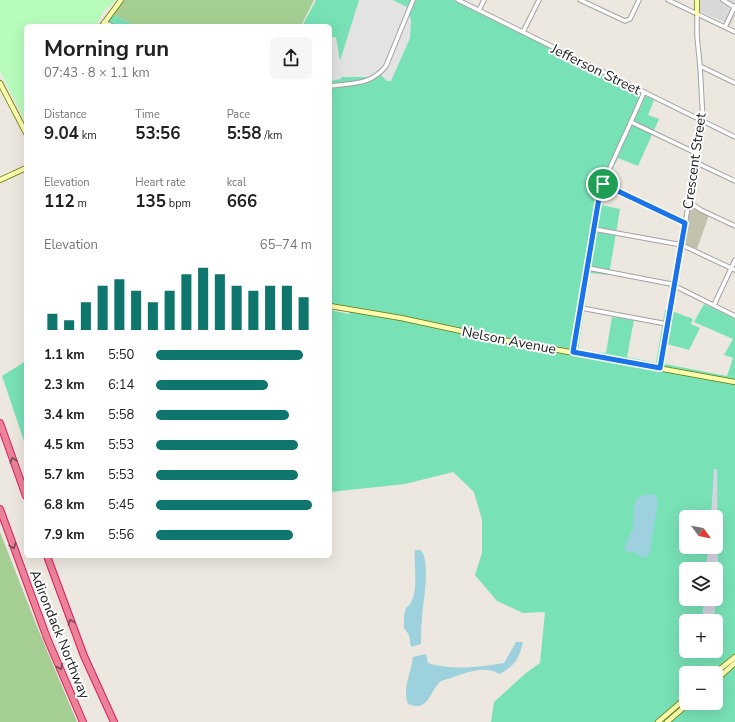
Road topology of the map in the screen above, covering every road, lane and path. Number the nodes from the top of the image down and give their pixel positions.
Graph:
1 (121, 0) edge
2 (413, 0) edge
3 (458, 0) edge
4 (484, 0) edge
5 (539, 0) edge
6 (580, 0) edge
7 (639, 0) edge
8 (668, 0) edge
9 (697, 0) edge
10 (723, 0) edge
11 (735, 7) edge
12 (479, 10) junction
13 (697, 14) junction
14 (103, 24) edge
15 (725, 27) junction
16 (523, 32) junction
17 (735, 32) edge
18 (700, 66) junction
19 (0, 83) edge
20 (735, 83) edge
21 (332, 86) edge
22 (644, 92) junction
23 (703, 121) junction
24 (631, 122) junction
25 (24, 129) edge
26 (735, 137) edge
27 (698, 154) junction
28 (697, 163) junction
29 (24, 169) edge
30 (0, 180) edge
31 (735, 181) edge
32 (603, 184) junction
33 (689, 202) junction
34 (685, 223) junction
35 (735, 226) edge
36 (594, 228) junction
37 (682, 245) junction
38 (735, 260) edge
39 (588, 268) junction
40 (733, 269) edge
41 (674, 285) junction
42 (714, 305) junction
43 (332, 306) edge
44 (581, 308) junction
45 (735, 316) edge
46 (667, 324) junction
47 (573, 352) junction
48 (660, 368) junction
49 (735, 382) edge
50 (0, 423) edge
51 (24, 490) edge
52 (0, 509) edge
53 (48, 558) edge
54 (735, 656) edge
55 (735, 663) edge
56 (723, 666) edge
57 (723, 674) edge
58 (679, 704) edge
59 (681, 710) edge
60 (83, 722) edge
61 (114, 722) edge
62 (658, 722) edge
63 (667, 722) edge

1 - 14 street
2 - 21 street
3 - 12 street, Jefferson Street
4 - 12 street
5 - 16 street
6 - 7 street
8 - 13 street
9 - 13 street, Crescent Street
10 - 11 street
11 - 15 street
12 - 16 street, Jefferson Street
13 - 15 street
13 - 18 street, Crescent Street
15 - 17 street
16 - 22 street, Jefferson Street
18 - 20 street
18 - 23 street, Crescent Street
19 - 25 street
22 - 23 street, Jefferson Street
22 - 24 street
23 - 26 street, Jefferson Street
23 - 27 street, Crescent Street
24 - 27 street
24 - 32 street
27 - 28 street, Crescent Street
28 - 31 street
28 - 33 street, Crescent Street
29 - 30 street
32 - 34 street
32 - 36 street
33 - 34 street, Crescent Street
33 - 35 street
34 - 37 street, Crescent Street
36 - 37 street
36 - 39 street
37 - 40 street
37 - 41 street, Crescent Street
38 - 40 street
39 - 41 street
39 - 44 street
40 - 42 street
41 - 42 street
41 - 46 street, Crescent Street
42 - 45 street
43 - 47 street, Nelson Avenue
44 - 46 street
44 - 47 street
46 - 48 street, Crescent Street
47 - 48 street, Nelson Avenue
48 - 49 street, Nelson Avenue
51 -> 50 highway
52 -> 60 highway, Adirondack Northway
61 -> 53 highway, Adirondack Northway
54 - 56 street
55 - 57 street
58 - 62 street
59 - 63 street

